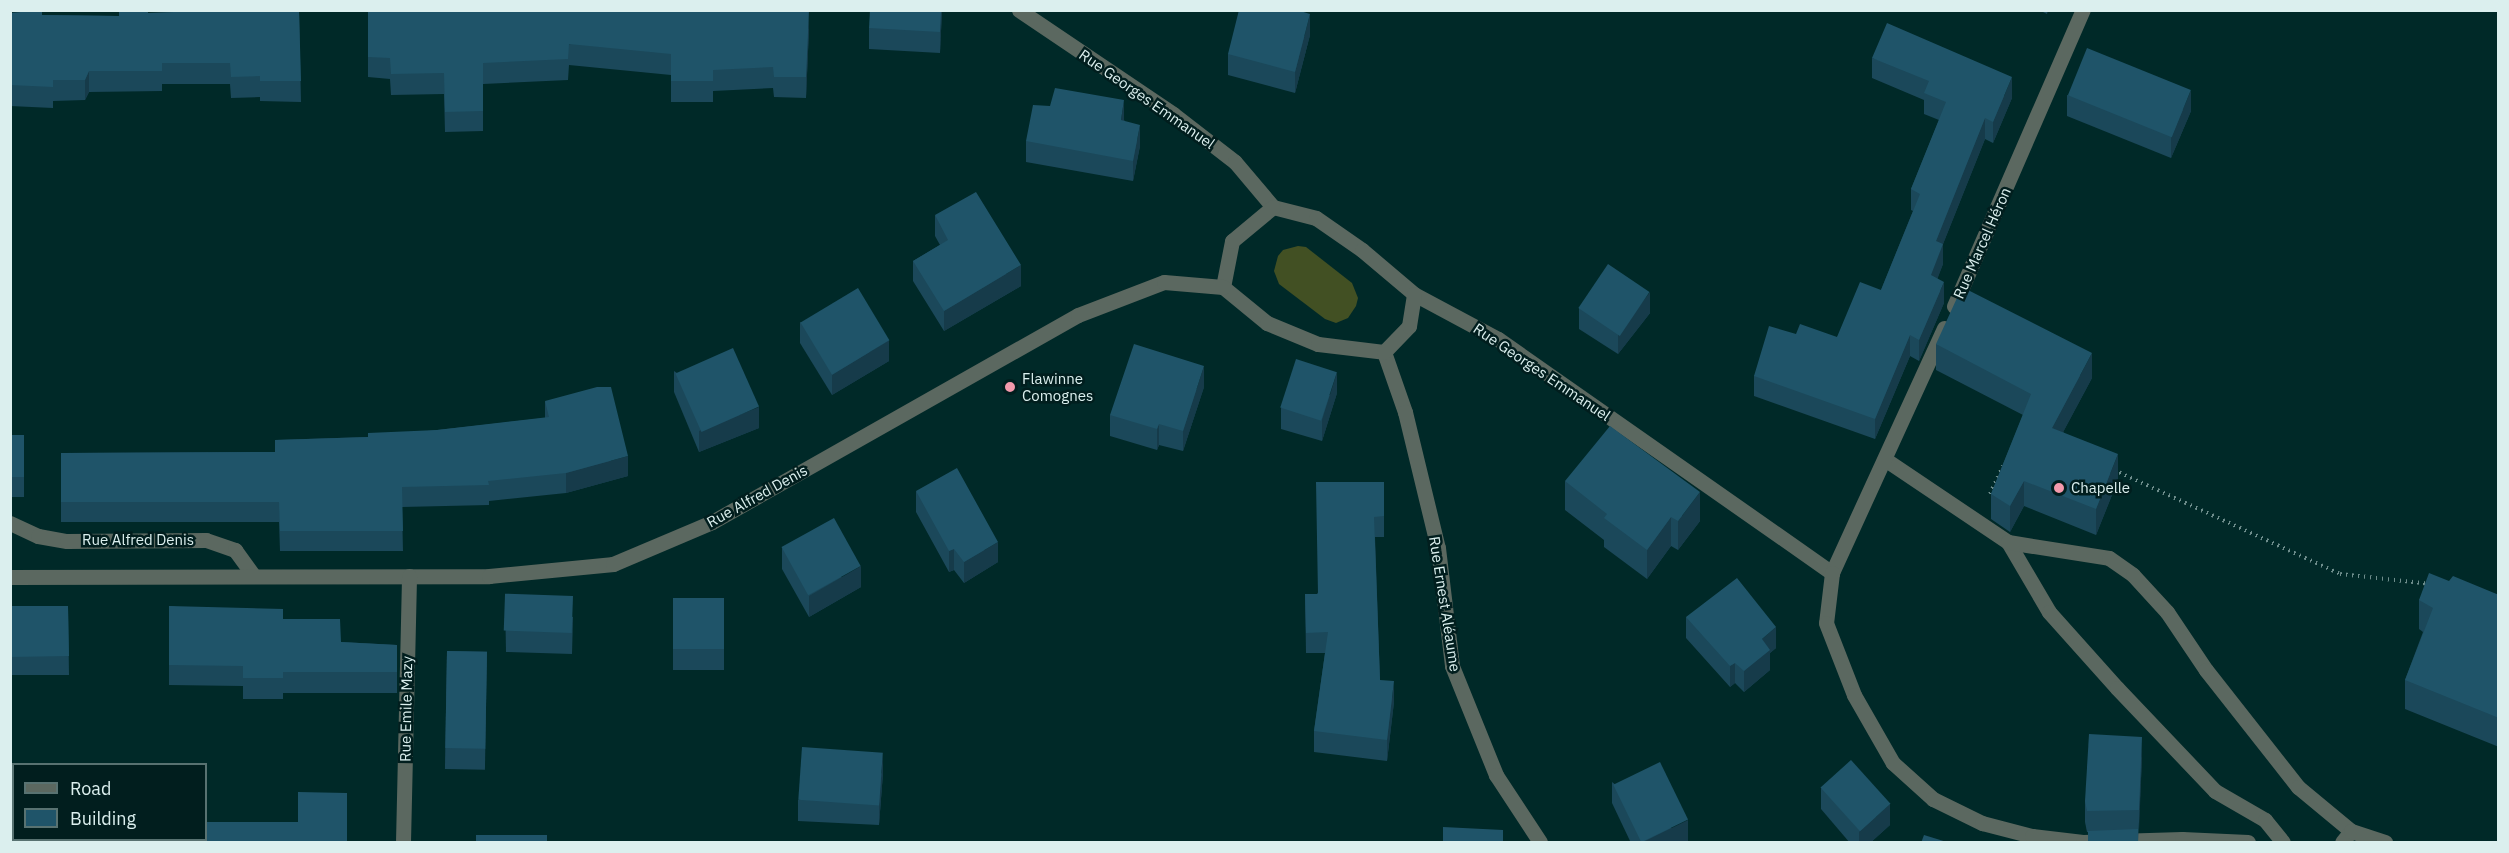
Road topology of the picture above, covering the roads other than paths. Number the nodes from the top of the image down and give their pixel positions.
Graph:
1 (1019, 10) edge
2 (2084, 10) edge
3 (1273, 207) junction
4 (1223, 287) junction
5 (1414, 294) junction
6 (1384, 352) junction
7 (1886, 460) junction
8 (10, 523) edge
9 (2008, 542) junction
10 (1832, 573) junction
11 (254, 576) junction
12 (409, 576) junction
13 (10, 577) edge
14 (2346, 837) edge
15 (403, 843) edge
16 (1540, 843) edge
17 (2248, 843) edge
18 (2283, 843) edge
19 (2385, 843) edge

1 - 3 street, Rue Georges Emmanuel
2 - 7 street, Rue Marcel Héron
3 - 4 street
3 - 5 street, Rue Georges Emmanuel
4 - 6 street
4 - 12 street, Rue Alfred Denis
5 - 6 street
5 - 10 street, Rue Georges Emmanuel
6 - 16 street, Rue Ernest Aléaume
7 - 9 street
7 - 10 street, Rue Marcel Héron
8 - 11 street, Rue Alfred Denis
9 - 14 street
9 - 18 street
10 - 17 street, Rue Marcel Héron
11 - 12 street, Rue Alfred Denis
11 - 13 street, Rue Alfred Denis
12 - 15 street, Rue Emile Mazy
14 - 19 street

